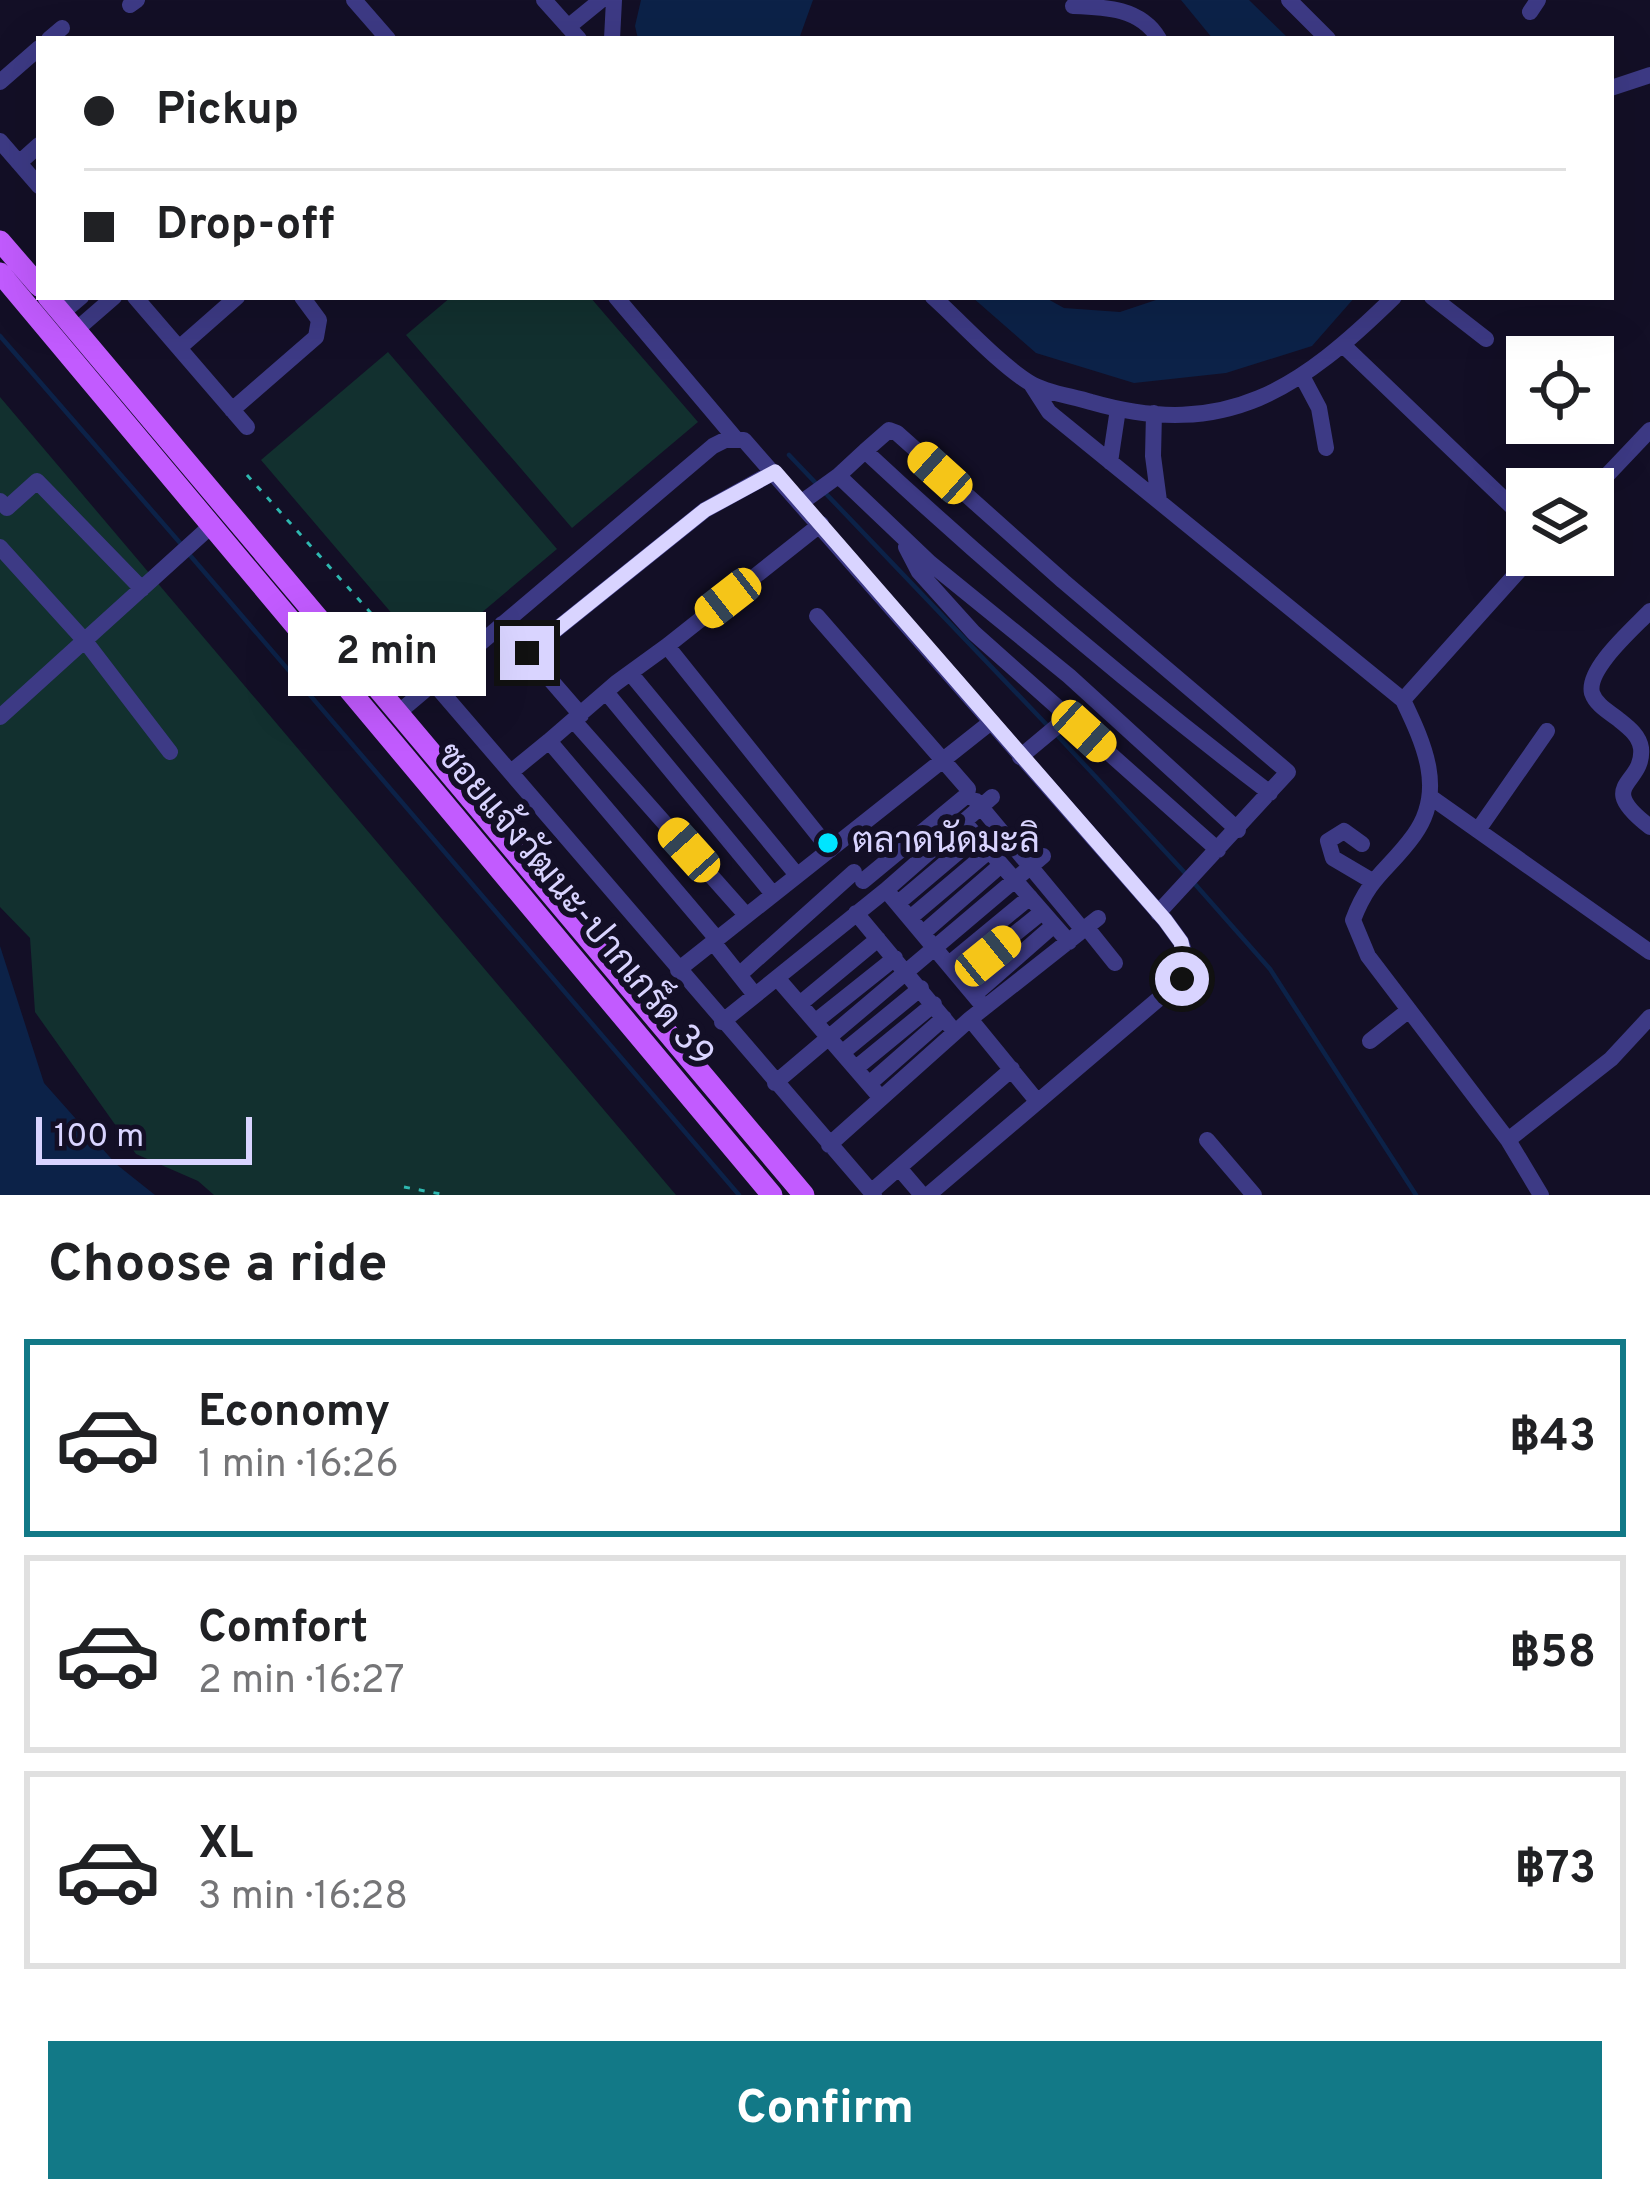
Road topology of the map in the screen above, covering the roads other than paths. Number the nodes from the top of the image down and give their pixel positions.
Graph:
1 (354, 0) edge
2 (544, 0) edge
3 (601, 0) edge
4 (614, 0) edge
5 (1289, 0) edge
6 (1072, 6) dead end
7 (574, 33) edge
8 (385, 36) edge
9 (612, 36) edge
10 (1158, 36) edge
11 (1325, 36) edge
12 (36, 51) edge
13 (1650, 75) edge
14 (0, 82) edge
15 (1614, 87) edge
16 (0, 141) edge
17 (36, 148) edge
18 (19, 163) junction
19 (36, 183) edge
20 (0, 241) edge
21 (16, 284) edge
22 (104, 300) edge
23 (138, 300) edge
24 (234, 300) edge
25 (304, 300) edge
26 (619, 300) edge
27 (936, 300) edge
28 (1391, 300) edge
29 (1436, 300) edge
30 (62, 313) edge
31 (1486, 339) dead end
32 (1344, 346) junction
33 (179, 348) junction
34 (1302, 376) junction
35 (1031, 384) junction
36 (232, 410) junction
37 (1118, 410) junction
38 (1154, 413) junction
39 (247, 427) dead end
40 (1650, 430) edge
41 (735, 438) junction
42 (1326, 448) dead end
43 (865, 451) junction
44 (1109, 461) junction
45 (1614, 468) edge
46 (775, 472) junction
47 (830, 483) junction
48 (1506, 501) edge
49 (802, 502) junction
50 (1159, 502) junction
51 (2, 508) edge
52 (821, 524) junction
53 (212, 525) junction
54 (898, 533) junction
55 (0, 547) edge
56 (1514, 576) edge
57 (142, 589) junction
58 (1650, 611) edge
59 (817, 616) dead end
60 (502, 624) junction
61 (85, 641) junction
62 (667, 646) junction
63 (527, 653) junction
64 (631, 674) junction
65 (432, 682) junction
66 (606, 692) junction
67 (1403, 700) junction
68 (398, 713) junction
69 (1, 715) edge
70 (577, 718) junction
71 (1064, 721) junction
72 (991, 722) junction
73 (1547, 731) dead end
74 (549, 741) junction
75 (170, 752) dead end
76 (1020, 757) junction
77 (943, 760) junction
78 (511, 772) junction
79 (968, 791) junction
80 (1270, 793) junction
81 (1432, 798) junction
82 (986, 802) junction
83 (1650, 826) edge
84 (1238, 830) junction
85 (1478, 830) junction
86 (983, 844) junction
87 (1362, 844) dead end
88 (831, 848) junction
89 (1218, 850) junction
90 (1037, 862) junction
91 (797, 874) junction
92 (858, 876) junction
93 (1015, 880) junction
94 (1372, 881) junction
95 (772, 894) junction
96 (1030, 897) junction
97 (892, 902) junction
98 (856, 913) junction
99 (1158, 913) junction
100 (746, 916) junction
101 (1048, 919) junction
102 (1084, 930) junction
103 (878, 939) junction
104 (715, 940) junction
105 (930, 940) junction
106 (1650, 952) edge
107 (1115, 963) dead end
108 (902, 964) junction
109 (678, 970) junction
110 (955, 971) junction
111 (739, 975) junction
112 (778, 979) junction
113 (921, 988) junction
114 (755, 995) junction
115 (800, 1003) junction
116 (1409, 1010) junction
117 (960, 1013) junction
118 (1650, 1017) edge
119 (816, 1021) junction
120 (722, 1022) junction
121 (829, 1036) junction
122 (1370, 1041) dead end
123 (843, 1052) junction
124 (856, 1068) junction
125 (1012, 1069) junction
126 (775, 1083) junction
127 (875, 1090) junction
128 (1037, 1101) junction
129 (1208, 1140) dead end
130 (1508, 1140) junction
131 (829, 1145) junction
132 (899, 1168) junction
133 (872, 1194) edge
134 (772, 1195) edge
135 (803, 1195) edge
136 (925, 1195) edge
137 (1254, 1195) edge
138 (1540, 1195) edge

1 - 8 street
2 - 7 street
3 - 7 street
4 - 9 street
5 - 11 street
6 - 10 street
12 - 14 street
13 - 15 street
16 - 18 street
17 - 18 street
18 - 19 street
20 - 21 main road, ซอยแจ้งวัฒนะ-ปากเกร็ด 39
21 - 53 main road, ซอยแจ้งวัฒนะ-ปากเกร็ด 39
22 - 30 street
23 - 33 street
24 - 33 street
25 - 36 street
26 - 41 street
27 - 35 street
28 - 32 street
29 - 31 street
30 - 68 main road, ซอยแจ้งวัฒนะ-ปากเกร็ด 39
32 - 34 street
32 - 48 street
33 - 36 street
34 - 38 street
34 - 42 street
35 - 37 street
35 - 44 street
36 - 39 street
37 - 38 street
37 - 44 street
38 - 50 street
40 - 45 street
41 - 46 street
41 - 60 street
43 - 47 street
43 - 80 street
43 - 80 street
44 - 50 street
46 - 49 street
46 - 63 street
47 - 49 street
47 - 54 street
49 - 52 street
50 - 67 street
51 - 57 street
52 - 62 street
52 - 72 street
53 - 57 street
53 - 134 main road, ซอยแจ้งวัฒนะ-ปากเกร็ด 39
54 - 71 street
54 - 84 street
55 - 61 street
56 - 67 street
57 - 61 street
58 - 83 street
59 - 77 street
60 - 63 street
60 - 65 street
61 - 69 street
61 - 75 street
62 - 64 street
62 - 88 street
63 - 70 street
64 - 66 street
64 - 91 street
65 - 68 street
65 - 78 street
66 - 70 street
66 - 95 street
67 - 81 street
68 - 135 main road, ซอยแจ้งวัฒนะ-ปากเกร็ด 39
70 - 74 street
70 - 100 street
71 - 76 street
71 - 89 street
72 - 76 street
72 - 77 street
73 - 85 street
74 - 78 street
74 - 104 street
76 - 99 street
77 - 79 street
77 - 88 street
78 - 109 street
79 - 82 street
79 - 92 street
80 - 84 street
81 - 85 street
81 - 94 street
82 - 86 street
82 - 90 street
84 - 89 street
85 - 106 street
86 - 93 street
86 - 97 street
86 - 97 street
86 - 105 street
87 - 94 street
88 - 91 street
88 - 92 street
89 - 99 street
90 - 93 street
90 - 102 street
91 - 95 street
92 - 97 street
92 - 111 street
93 - 96 street
93 - 105 street
94 - 116 street
95 - 100 street
96 - 101 street
96 - 110 street
97 - 98 street
97 - 105 street
98 - 103 street
98 - 112 street
99 - 128 street
100 - 104 street
101 - 102 street
101 - 110 street
101 - 117 street
102 - 107 street
102 - 117 street
103 - 108 street
103 - 115 street
104 - 109 street
104 - 111 street
105 - 108 street
105 - 110 street
108 - 113 street
108 - 119 street
108 - 121 street
109 - 120 street
110 - 117 street
111 - 114 street
112 - 114 street
112 - 115 street
113 - 117 street
113 - 123 street
114 - 120 street
115 - 119 street
116 - 122 street
116 - 130 street
117 - 124 street
117 - 125 street
117 - 127 street
118 - 130 street
119 - 121 street
120 - 126 street
121 - 123 street
121 - 126 street
123 - 124 street
124 - 127 street
125 - 128 street
125 - 132 street
126 - 131 street
127 - 131 street
128 - 136 street
129 - 137 street
130 - 138 street
131 - 133 street
132 - 133 street
132 - 136 street

